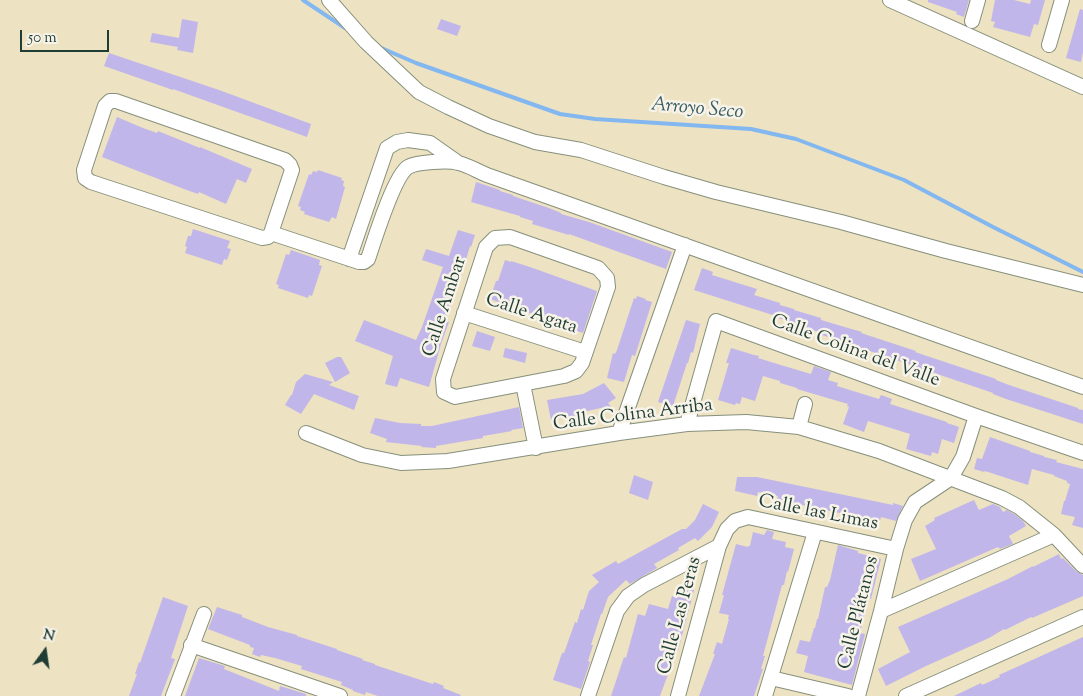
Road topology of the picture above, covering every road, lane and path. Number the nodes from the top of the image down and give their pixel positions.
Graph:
1 (329, 0) edge
2 (890, 0) edge
3 (978, 0) edge
4 (1062, 0) edge
5 (972, 21) dead end
6 (1049, 44) dead end
7 (1083, 86) edge
8 (457, 162) junction
9 (271, 233) junction
10 (685, 245) junction
11 (349, 259) junction
12 (1083, 285) edge
13 (464, 313) junction
14 (585, 352) junction
15 (523, 384) junction
16 (1083, 387) edge
17 (805, 404) dead end
18 (976, 416) junction
19 (687, 424) junction
20 (799, 427) junction
21 (306, 433) dead end
22 (619, 433) junction
23 (536, 448) junction
24 (1083, 453) edge
25 (951, 478) junction
26 (815, 532) junction
27 (1054, 535) junction
28 (719, 546) junction
29 (896, 549) junction
30 (1083, 566) edge
31 (881, 611) junction
32 (204, 614) dead end
33 (1083, 617) edge
34 (191, 645) junction
35 (770, 678) junction
36 (173, 696) edge
37 (340, 696) edge
38 (588, 696) edge
39 (678, 696) edge
40 (765, 696) edge
41 (848, 696) edge
42 (858, 696) edge
43 (906, 696) edge

1 - 12 street
2 - 7 street
3 - 5 street
4 - 6 street
8 - 10 street
8 - 11 street
8 - 11 street
9 - 9 street
9 - 11 street
10 - 16 street
10 - 22 street
13 - 14 street, Calle Agata
13 - 14 street, Calle Ambar
13 - 15 street, Calle Ambar
14 - 15 street
15 - 23 street
17 - 20 street
18 - 19 street, Calle Colina del Valle
18 - 24 street, Calle Colina del Valle
18 - 25 street, Calle Plátanos
19 - 20 street, Calle Colina Arriba
19 - 22 street, Calle Colina Arriba
20 - 25 street, Calle Colina Arriba
21 - 23 street, Calle Colina Arriba
22 - 23 street, Calle Colina Arriba
25 - 27 street, Calle Colina Arriba
25 - 29 street, Calle Plátanos
26 - 28 street, Calle las Limas
26 - 29 street, Calle las Limas
26 - 35 street
27 - 30 street, Calle Colina Arriba
27 - 31 street
28 - 38 street
28 - 39 street, Calle Las Peras
29 - 31 street, Calle Plátanos
31 - 42 street, Calle Plátanos
32 - 34 street
33 - 43 street
34 - 36 street
34 - 37 street
35 - 40 street
35 - 41 street

